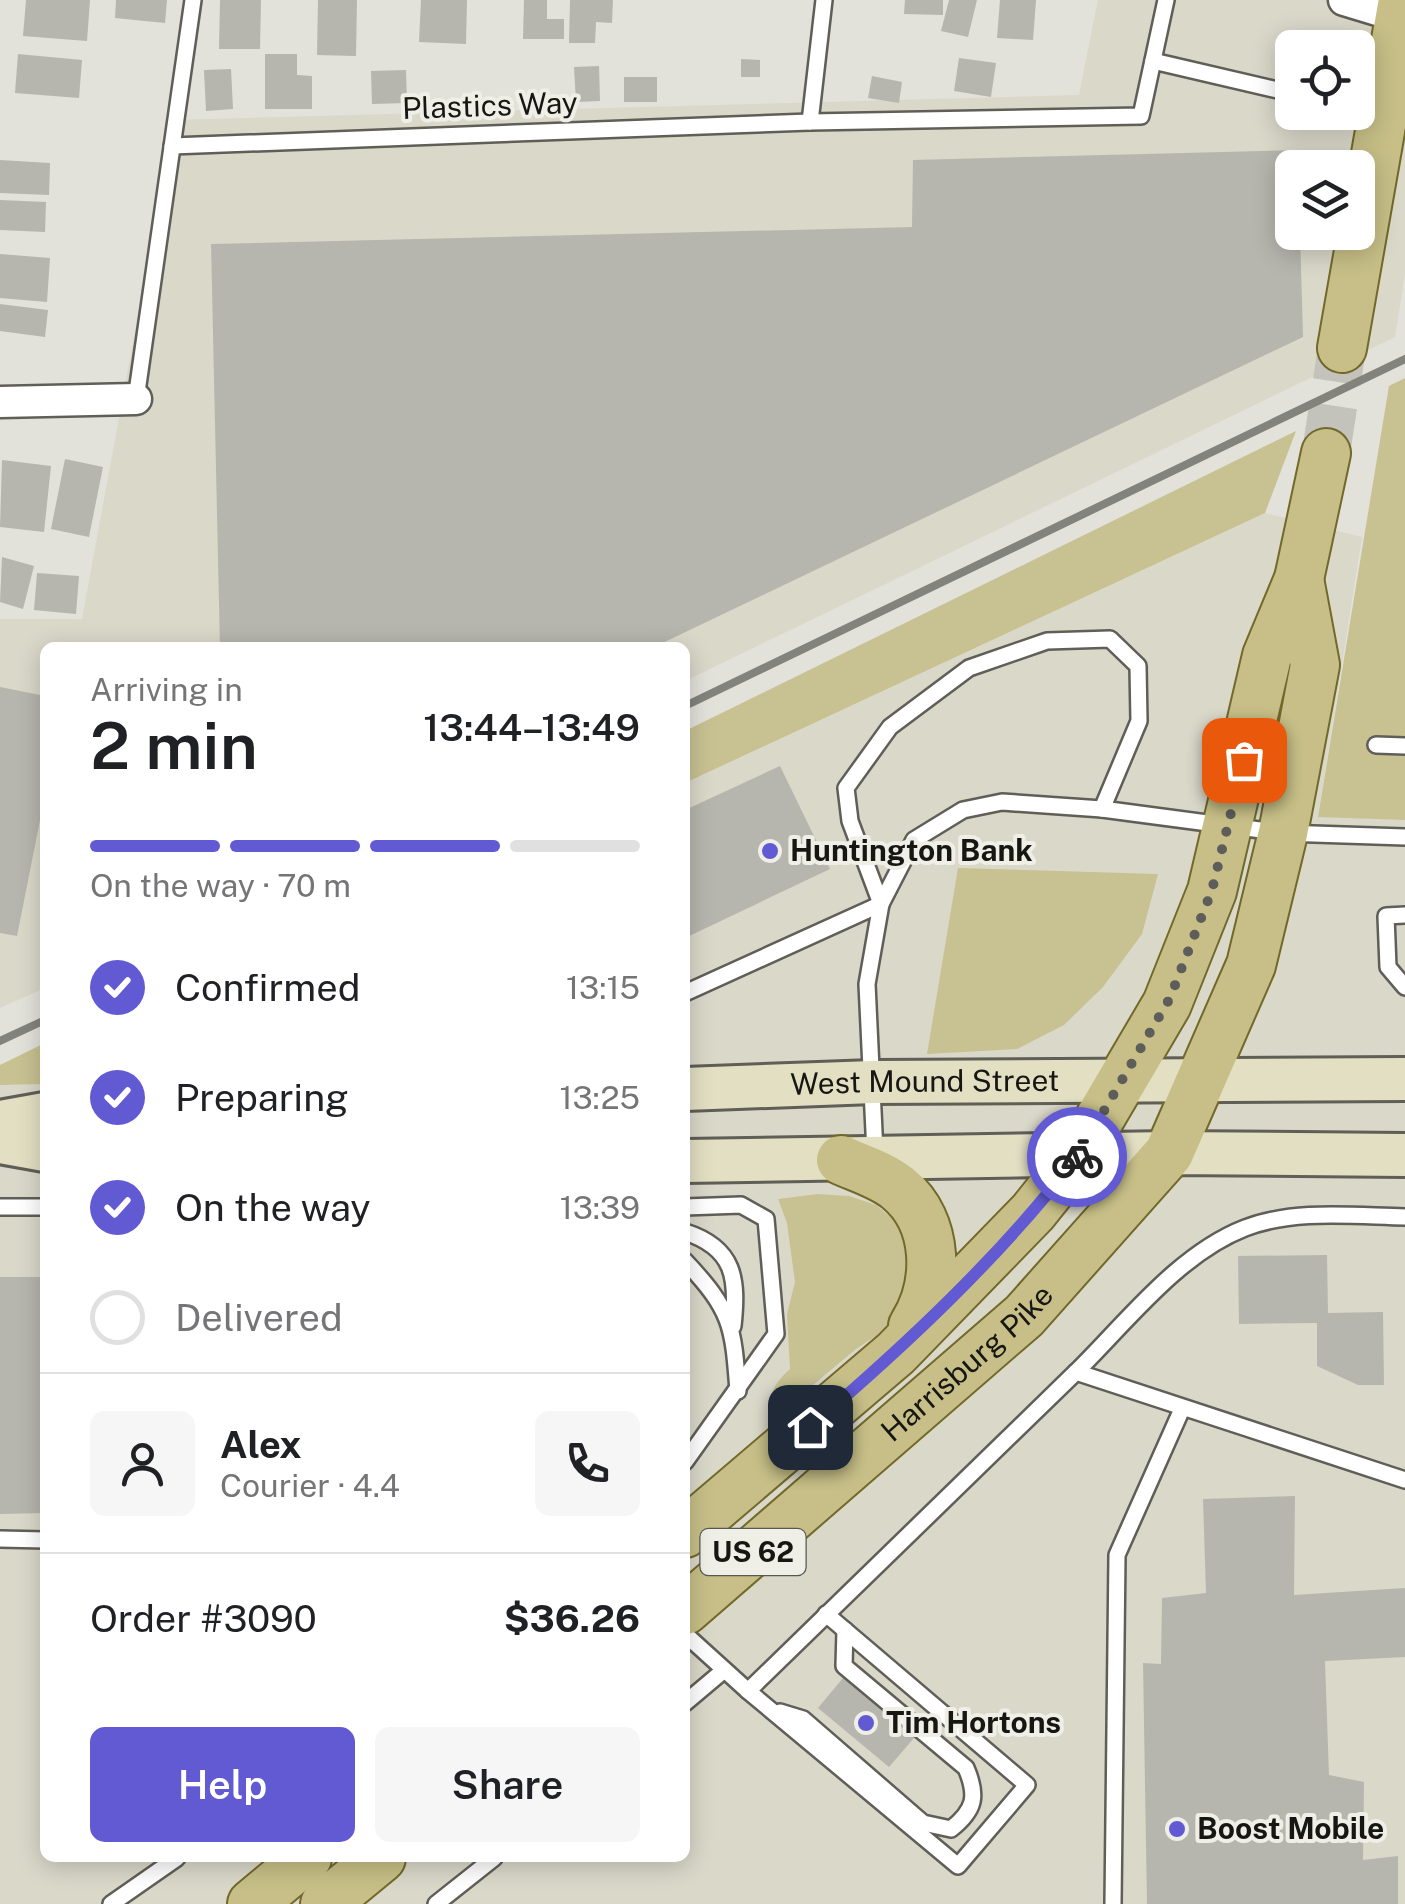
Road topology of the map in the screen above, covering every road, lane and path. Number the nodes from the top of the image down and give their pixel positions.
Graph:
1 (193, 0) edge
2 (824, 0) edge
3 (1166, 0) edge
4 (1344, 0) edge
5 (1402, 9) edge
6 (1153, 62) junction
7 (1275, 90) edge
8 (810, 122) junction
9 (172, 146) junction
10 (1342, 348) tunnel mouth
11 (136, 399) joint
12 (0, 402) edge
13 (1326, 452) tunnel mouth
14 (1298, 579) junction
15 (1376, 745) dead end
16 (1405, 746) edge
17 (1102, 809) junction
18 (1229, 828) junction
19 (1283, 833) junction
20 (1405, 836) edge
21 (882, 904) junction
22 (1405, 916) edge
23 (1405, 987) edge
24 (690, 990) edge
25 (1405, 1078) edge
26 (1204, 1080) junction
27 (873, 1082) junction
28 (1118, 1082) junction
29 (690, 1089) edge
30 (40, 1115) edge
31 (0, 1122) edge
32 (0, 1142) edge
33 (40, 1149) edge
34 (1169, 1153) junction
35 (1405, 1155) edge
36 (1077, 1158) junction
37 (858, 1160) junction
38 (690, 1161) edge
39 (0, 1207) edge
40 (690, 1207) edge
41 (40, 1208) edge
42 (1405, 1217) edge
43 (690, 1233) edge
44 (690, 1266) edge
45 (733, 1326) junction
46 (896, 1353) junction
47 (1076, 1372) junction
48 (738, 1391) junction
49 (1182, 1409) junction
50 (690, 1455) edge
51 (1405, 1480) edge
52 (690, 1529) edge
53 (0, 1539) edge
54 (40, 1540) edge
55 (690, 1606) edge
56 (826, 1614) junction
57 (845, 1630) junction
58 (690, 1639) edge
59 (723, 1671) junction
60 (748, 1691) junction
61 (690, 1698) edge
62 (771, 1710) junction
63 (171, 1862) edge
64 (302, 1862) edge
65 (376, 1862) edge
66 (489, 1862) edge
67 (111, 1904) edge
68 (252, 1904) edge
69 (325, 1904) edge
70 (436, 1904) edge
71 (1113, 1904) edge

1 - 9 lane
2 - 8 lane
3 - 6 lane, Plastics Way
4 - 5 street
5 - 10 main road
6 - 7 lane
6 - 8 lane, Plastics Way
8 - 9 lane, Plastics Way
9 - 11 lane
11 - 12 street
13 - 14 main road, US 62
14 - 18 main road, US 62
14 - 19 main road, US 62
15 - 16 lane
17 - 18 lane
17 - 21 lane
17 - 21 lane
18 - 19 lane
18 - 28 main road, US 62
19 - 20 lane
19 - 26 main road, US 62
21 - 24 lane
21 - 27 lane
22 - 23 lane
25 - 26 main road, West Mound Street
26 - 28 main road, West Mound Street
26 - 34 main road, Harrisburg Pike / US 62
27 - 28 main road, West Mound Street
27 - 29 main road, West Mound Street
27 - 37 lane
28 - 36 main road, Harrisburg Pike / US 62
30 - 31 main road
32 - 33 main road
34 - 35 main road
34 - 36 main road
34 - 55 main road, Harrisburg Pike / US 62
36 - 37 main road
36 - 46 main road, Harrisburg Pike / US 62
37 - 38 main road
37 - 46 main road
39 - 41 lane
40 - 48 lane
42 - 47 lane
43 - 45 lane
44 - 45 lane
45 - 48 lane
46 - 52 main road, Harrisburg Pike / US 62
47 - 49 lane
47 - 56 lane
48 - 50 lane
49 - 51 lane
49 - 71 lane
53 - 54 lane
56 - 57 lane
56 - 60 lane
57 - 62 lane
57 - 62 lane
58 - 59 lane
59 - 60 lane
59 - 61 lane
60 - 62 lane
63 - 67 lane
64 - 68 main road
65 - 69 main road
66 - 70 lane

